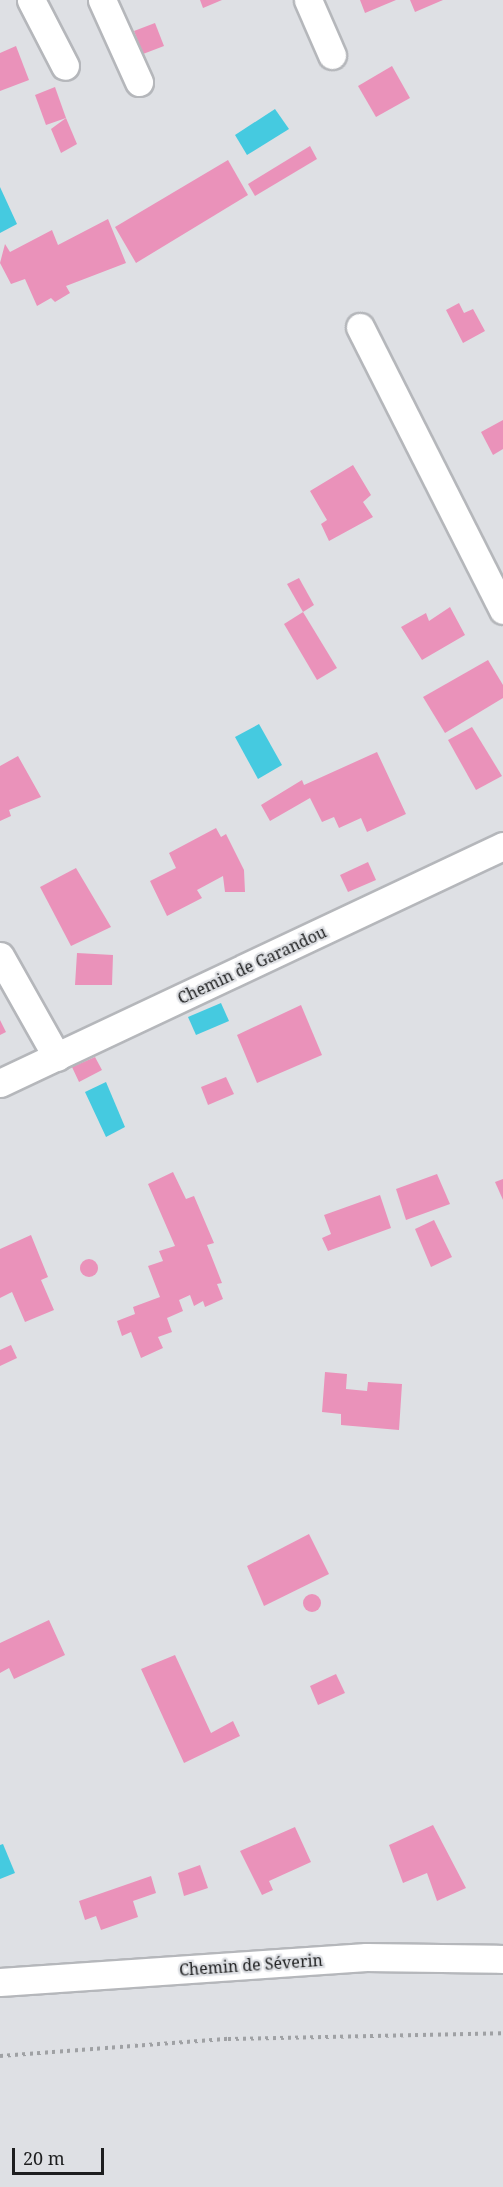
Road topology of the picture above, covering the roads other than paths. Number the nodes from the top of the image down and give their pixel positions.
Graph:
1 (31, 0) edge
2 (102, 0) edge
3 (308, 0) edge
4 (332, 55) dead end
5 (65, 66) dead end
6 (139, 82) dead end
7 (360, 327) dead end
8 (503, 610) edge
9 (503, 846) edge
10 (0, 956) edge
11 (57, 1057) junction
12 (0, 1083) edge
13 (503, 1959) edge
14 (0, 1982) edge

1 - 5 street
2 - 6 street
3 - 4 street
7 - 8 street
9 - 11 street, Chemin de Garandou
10 - 11 street
11 - 12 street, Chemin de Garandou
13 - 14 street, Chemin de Séverin

